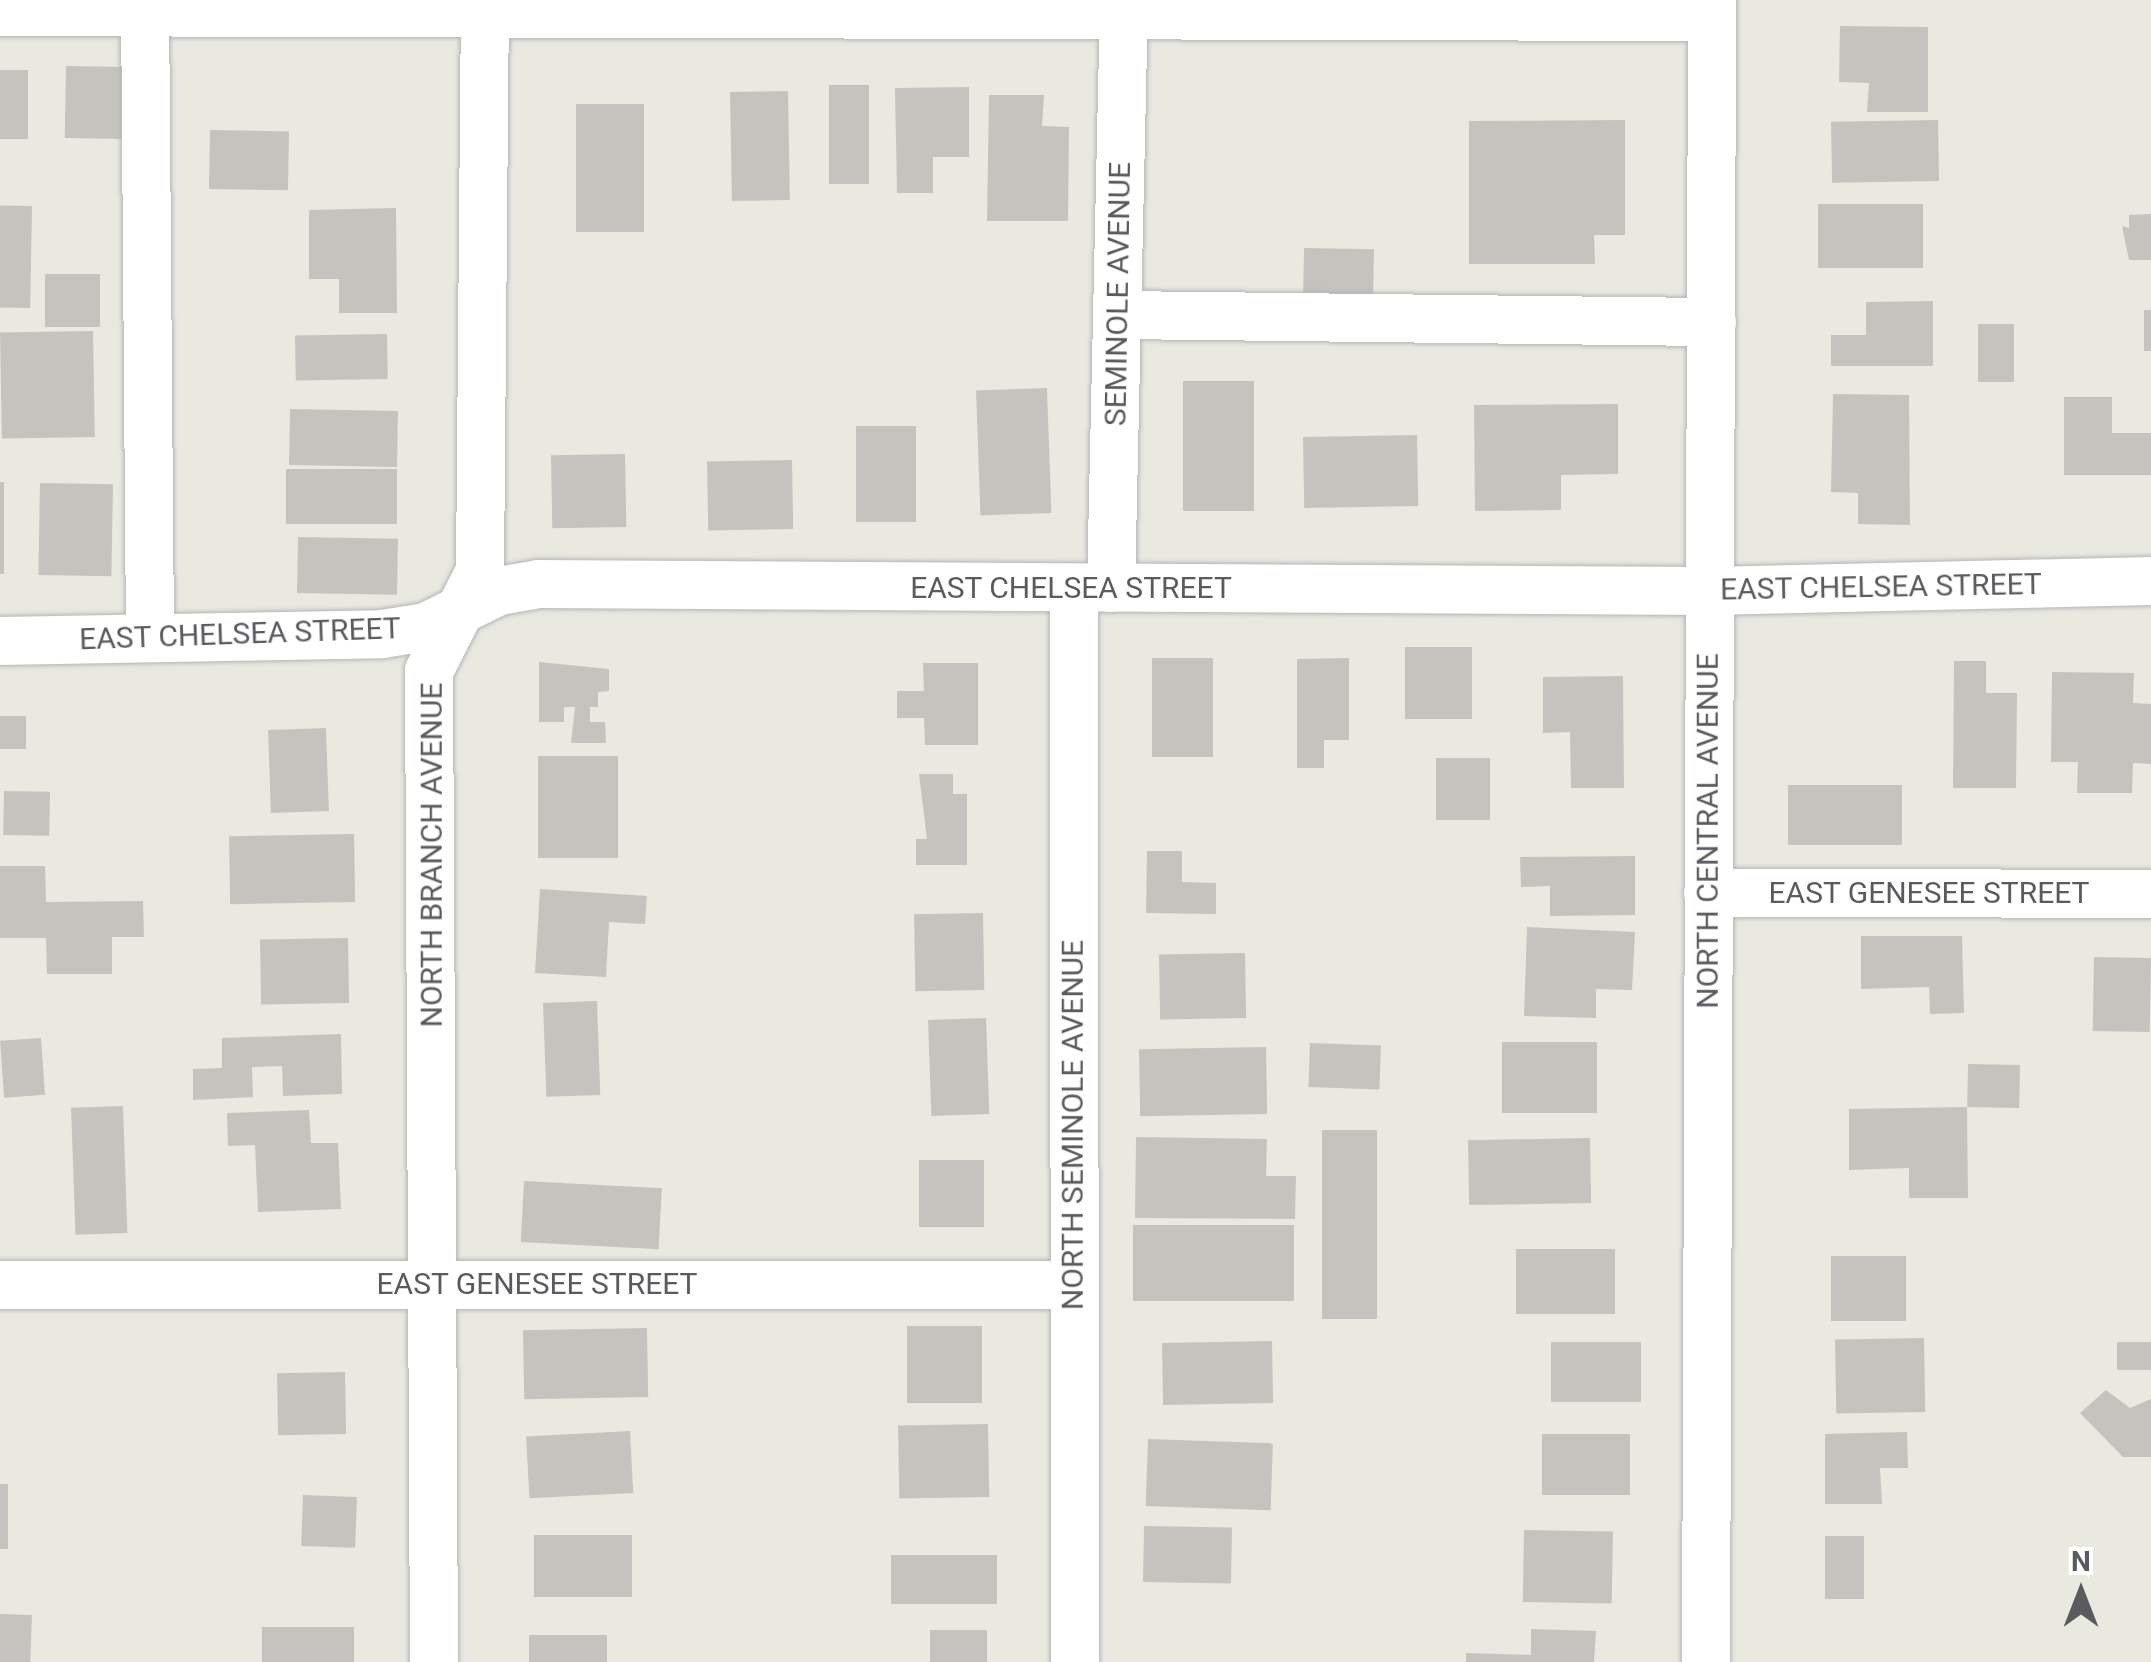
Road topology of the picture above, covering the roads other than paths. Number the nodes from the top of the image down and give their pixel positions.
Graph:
1 (145, 7) edge
2 (485, 8) edge
3 (1124, 8) edge
4 (1712, 9) edge
5 (0, 12) edge
6 (1118, 315) junction
7 (1712, 322) junction
8 (2151, 581) edge
9 (1092, 588) junction
10 (1709, 591) junction
11 (455, 611) junction
12 (150, 638) junction
13 (0, 641) edge
14 (1708, 893) junction
15 (2151, 894) edge
16 (436, 1284) junction
17 (0, 1285) edge
18 (1073, 1286) junction
19 (434, 1662) edge
20 (1075, 1662) edge
21 (1706, 1662) edge

1 - 2 street
1 - 5 street
1 - 12 street
2 - 3 street
2 - 11 street, NORTH BRANCH AVENUE
3 - 4 street
3 - 6 street, SEMINOLE AVENUE
4 - 7 street, NORTH CENTRAL AVENUE
6 - 7 street
6 - 9 street, SEMINOLE AVENUE
7 - 10 street, NORTH CENTRAL AVENUE
8 - 10 street, EAST CHELSEA STREET
9 - 10 street, EAST CHELSEA STREET
9 - 11 street, EAST CHELSEA STREET
9 - 18 street, NORTH SEMINOLE AVENUE
10 - 14 street, NORTH CENTRAL AVENUE
11 - 12 street, EAST CHELSEA STREET
11 - 16 street, NORTH BRANCH AVENUE
12 - 13 street, EAST CHELSEA STREET
14 - 15 street, EAST GENESEE STREET
14 - 21 street, NORTH CENTRAL AVENUE
16 - 17 street, EAST GENESEE STREET
16 - 18 street, EAST GENESEE STREET
16 - 19 street, NORTH BRANCH AVENUE
18 - 20 street, NORTH SEMINOLE AVENUE

